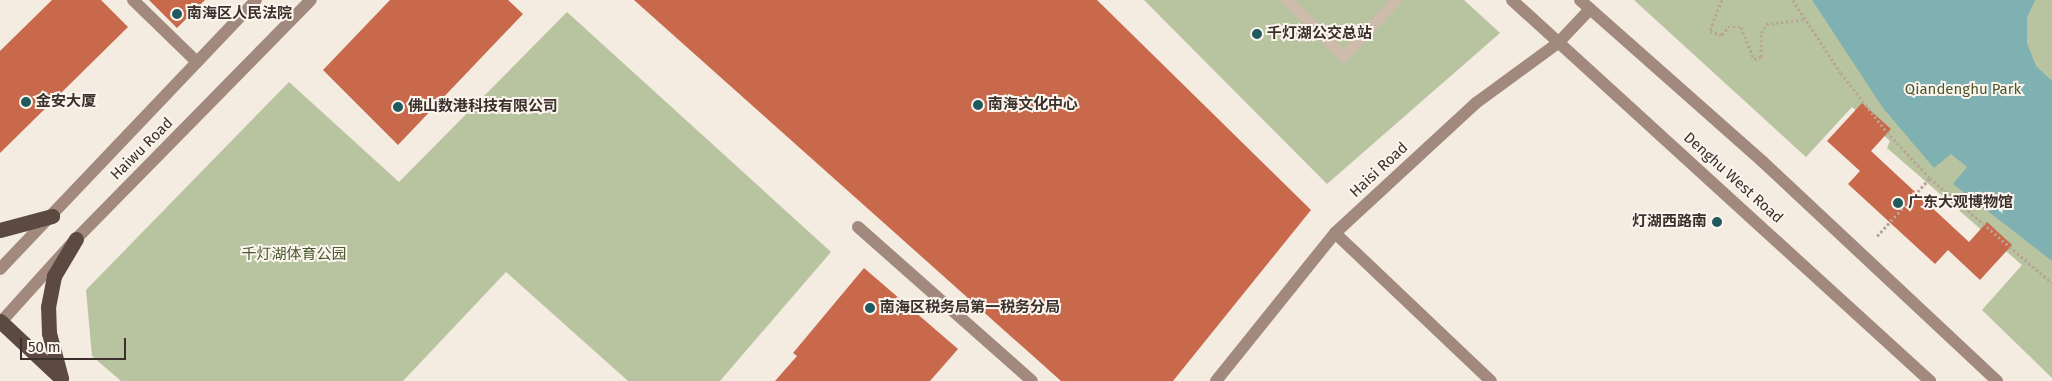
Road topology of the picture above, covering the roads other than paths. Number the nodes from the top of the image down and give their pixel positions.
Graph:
1 (133, 0) edge
2 (256, 0) edge
3 (311, 0) edge
4 (1287, 0) edge
5 (1396, 0) edge
6 (1512, 0) edge
7 (1580, 0) edge
8 (1590, 9) junction
9 (1558, 43) junction
10 (197, 62) junction
11 (52, 216) junction
12 (858, 227) dead end
13 (0, 230) edge
14 (1335, 233) junction
15 (76, 239) junction
16 (0, 270) edge
17 (0, 322) edge
18 (63, 379) edge
19 (1032, 381) edge
20 (1216, 381) edge
21 (1491, 381) edge
22 (1930, 381) edge
23 (1997, 381) edge

1 - 10 main road
2 - 10 main road
3 - 15 main road, Haiwu Road
4 - 5 street
6 - 9 main road, Denghu West Road
7 - 8 main road, Denghu West Road
8 - 9 main road, Haisi Road
8 - 23 main road, Denghu West Road
9 - 14 main road, Haisi Road
9 - 22 main road, Denghu West Road
10 - 11 main road
11 - 13 highway
11 - 16 main road
12 - 19 main road
14 - 20 main road, Haisi Road
14 - 21 main road
15 - 17 main road, Haiwu Road
15 - 18 highway
17 - 18 highway

